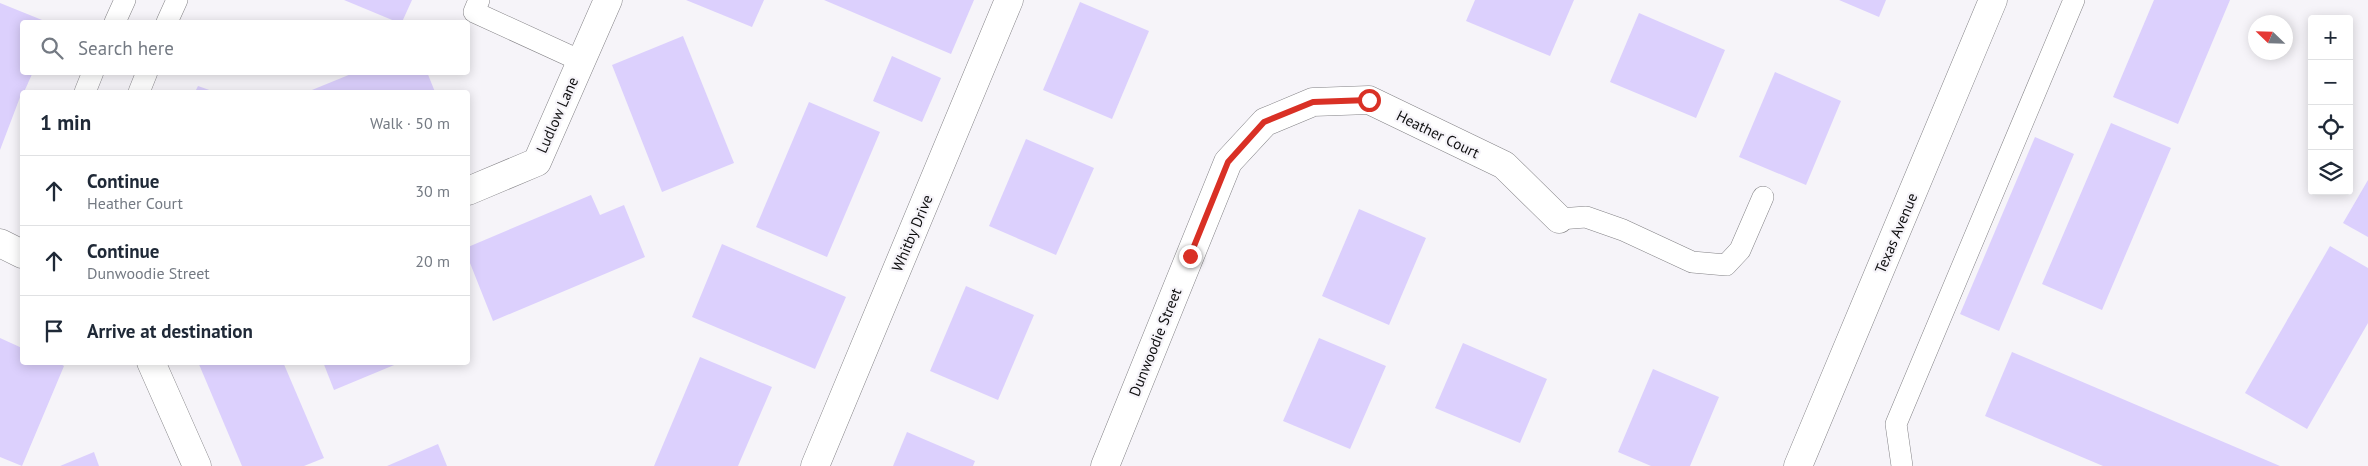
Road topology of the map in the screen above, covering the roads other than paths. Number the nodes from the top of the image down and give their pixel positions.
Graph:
1 (125, 0) edge
2 (177, 0) edge
3 (479, 0) edge
4 (608, 0) edge
5 (1009, 0) edge
6 (1993, 0) edge
7 (2074, 0) edge
8 (116, 20) edge
9 (168, 20) edge
10 (581, 61) junction
11 (92, 75) edge
12 (146, 75) edge
13 (85, 90) edge
14 (140, 90) edge
15 (1228, 162) joint
16 (470, 190) edge
17 (1763, 197) dead end
18 (1559, 219) joint
19 (152, 365) edge
20 (197, 466) edge
21 (814, 466) edge
22 (1105, 466) edge
23 (1798, 466) edge
24 (1902, 466) edge

1 - 8 lane
2 - 9 lane
3 - 10 lane
4 - 10 street, Ludlow Lane
5 - 21 street, Whitby Drive
6 - 23 street, Texas Avenue
7 - 24 lane
10 - 16 street, Ludlow Lane
11 - 13 lane
12 - 14 lane
15 - 18 street, Heather Court
15 - 22 street, Dunwoodie Street
17 - 18 lane
19 - 20 street

